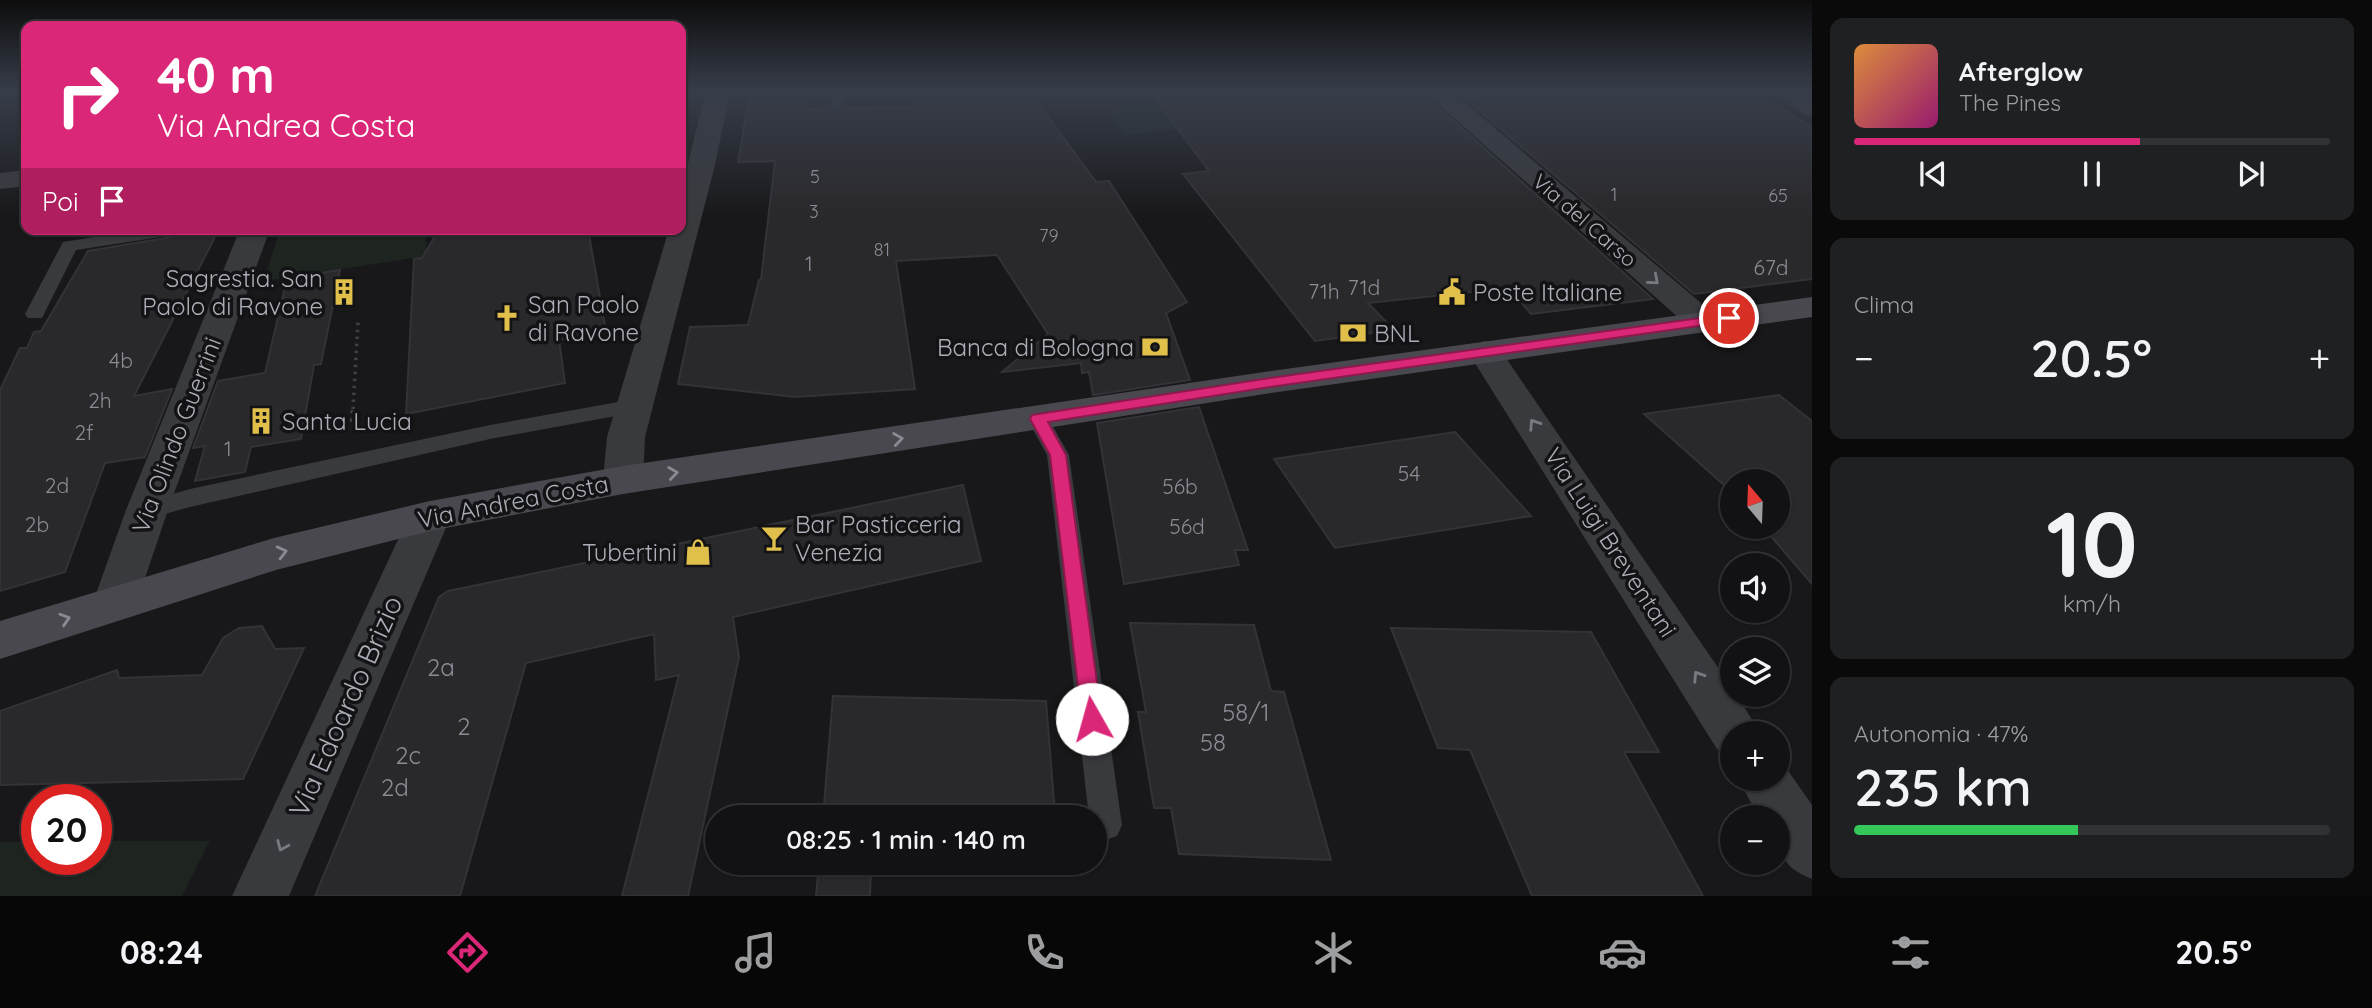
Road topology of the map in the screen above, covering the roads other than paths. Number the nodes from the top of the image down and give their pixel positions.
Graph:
1 (709, 133) edge
2 (1484, 133) edge
3 (21, 179) edge
4 (0, 181) edge
5 (686, 222) edge
6 (141, 235) edge
7 (253, 235) edge
8 (682, 235) edge
9 (1812, 307) edge
10 (35, 314) dead end
11 (1702, 321) junction
12 (1485, 352) junction
13 (635, 405) junction
14 (1038, 419) junction
15 (624, 480) junction
16 (147, 510) junction
17 (430, 516) junction
18 (115, 602) junction
19 (0, 640) edge
20 (1727, 721) edge
21 (1772, 791) edge
22 (1103, 805) edge
23 (1812, 852) edge
24 (260, 896) edge

1 - 5 street
2 -> 11 street, Via del Carso
3 - 4 street
6 - 10 lane
7 - 16 street, Via Olindo Guerrini
8 - 13 street
9 - 11 main road, Via Andrea Costa
11 - 12 main road, Via Andrea Costa
12 - 14 main road, Via Andrea Costa
20 -> 12 street, Via Luigi Breventani
13 - 15 street
13 - 16 lane
15 -> 14 main road, Via Andrea Costa
14 - 22 lane
15 - 17 main road, Via Andrea Costa
16 - 18 street, Via Olindo Guerrini
18 -> 17 main road, Via Andrea Costa
17 -> 24 street, Via Edoardo Brizio
19 -> 18 main road, Via Andrea Costa
21 - 23 street

